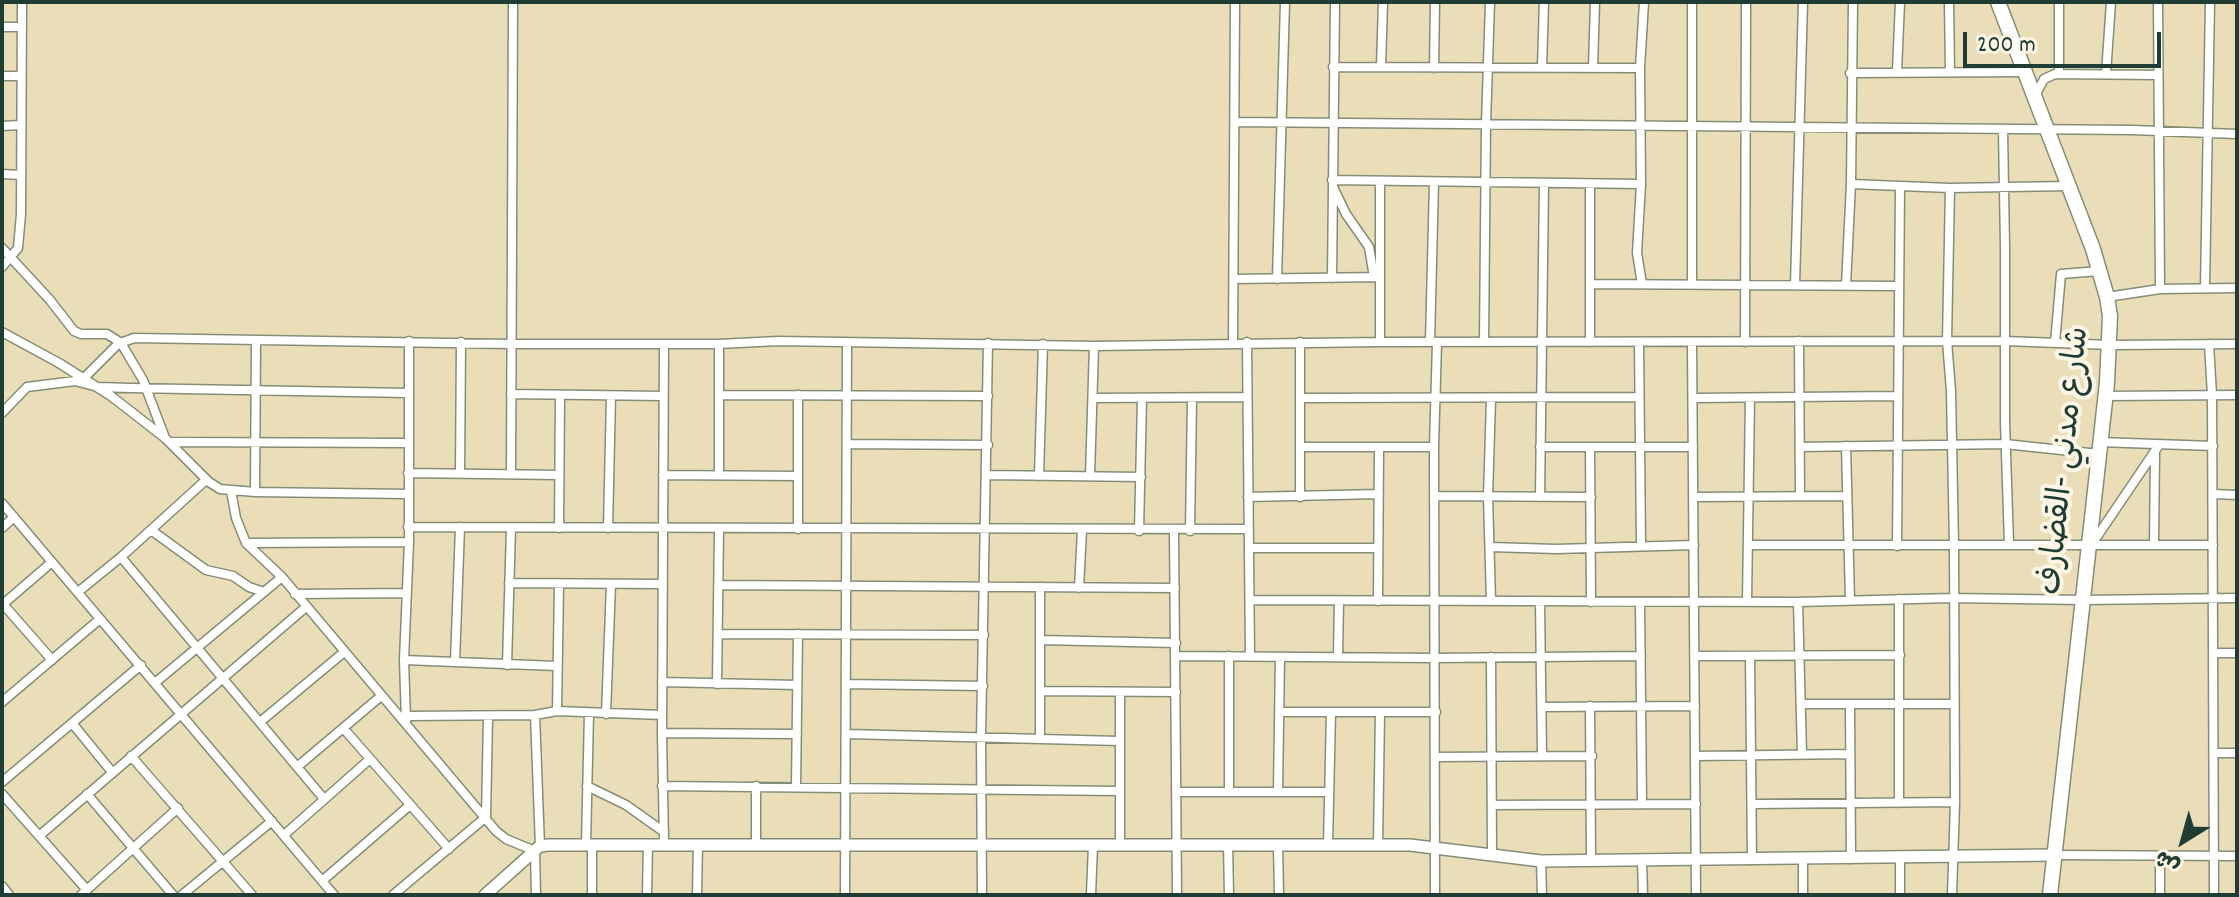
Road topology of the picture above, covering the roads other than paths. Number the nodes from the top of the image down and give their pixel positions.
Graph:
1 (22, 2) edge
2 (513, 2) edge
3 (1235, 2) edge
4 (1285, 2) edge
5 (1335, 2) edge
6 (1383, 2) edge
7 (1435, 2) edge
8 (1490, 2) edge
9 (1544, 2) edge
10 (1595, 2) edge
11 (1644, 2) edge
12 (1692, 2) edge
13 (1746, 2) edge
14 (1803, 2) edge
15 (1853, 2) edge
16 (1900, 2) edge
17 (1949, 2) edge
18 (1998, 2) edge
19 (2059, 2) edge
20 (2111, 2) edge
21 (2158, 2) edge
22 (2210, 2) edge
23 (2, 27) edge
24 (21, 27) junction
25 (1333, 67) junction
26 (1381, 67) junction
27 (1488, 67) junction
28 (1542, 67) junction
29 (1593, 67) junction
30 (1434, 68) junction
31 (1640, 68) junction
32 (1897, 71) junction
33 (1950, 72) junction
34 (2025, 72) junction
35 (1850, 73) junction
36 (2059, 74) junction
37 (2106, 74) junction
38 (2158, 75) junction
39 (2, 76) edge
40 (21, 76) junction
41 (2035, 97) junction
42 (1235, 122) junction
43 (1283, 122) junction
44 (1333, 122) junction
45 (1486, 124) junction
46 (20, 125) junction
47 (1691, 125) junction
48 (2, 126) edge
49 (1641, 126) junction
50 (1746, 126) junction
51 (1850, 127) junction
52 (1799, 128) junction
53 (2003, 130) junction
54 (2048, 130) junction
55 (2157, 131) junction
56 (2208, 133) junction
57 (2237, 134) edge
58 (2, 174) edge
59 (20, 175) junction
60 (1380, 181) junction
61 (1332, 182) junction
62 (1434, 182) junction
63 (1486, 183) junction
64 (1544, 183) junction
65 (1590, 184) junction
66 (1641, 184) junction
67 (1851, 184) junction
68 (2068, 186) junction
69 (1900, 187) junction
70 (2003, 187) junction
71 (1950, 188) junction
72 (2, 248) edge
73 (10, 258) junction
74 (2, 267) edge
75 (2099, 271) junction
76 (1377, 277) junction
77 (1332, 278) junction
78 (1234, 279) junction
79 (1277, 279) junction
80 (1692, 283) junction
81 (1590, 284) junction
82 (1642, 284) junction
83 (1744, 285) junction
84 (1795, 285) junction
85 (1846, 285) junction
86 (1898, 286) junction
87 (2205, 287) junction
88 (2237, 288) edge
89 (2160, 289) junction
90 (2107, 297) junction
91 (2, 332) edge
92 (256, 340) junction
93 (409, 341) junction
94 (1799, 341) junction
95 (1898, 341) junction
96 (1947, 341) junction
97 (2005, 341) junction
98 (461, 342) junction
99 (1233, 342) junction
100 (1247, 342) junction
101 (1300, 342) junction
102 (1380, 342) junction
103 (1434, 342) junction
104 (1484, 342) junction
105 (1542, 342) junction
106 (1590, 342) junction
107 (1639, 342) junction
108 (1692, 342) junction
109 (1745, 342) junction
110 (121, 343) junction
111 (847, 343) junction
112 (988, 343) junction
113 (2055, 343) junction
114 (511, 344) junction
115 (664, 344) junction
116 (719, 344) junction
117 (1043, 344) junction
118 (2209, 344) junction
119 (2237, 344) edge
120 (2111, 345) junction
121 (1094, 346) junction
122 (84, 378) junction
123 (98, 387) junction
124 (147, 388) junction
125 (255, 392) junction
126 (408, 393) junction
127 (511, 394) junction
128 (560, 395) junction
129 (719, 395) junction
130 (798, 395) junction
131 (848, 395) junction
132 (2212, 395) junction
133 (2237, 395) edge
134 (611, 396) junction
135 (663, 396) junction
136 (988, 396) junction
137 (1897, 396) junction
138 (2105, 396) junction
139 (1247, 397) junction
140 (1639, 397) junction
141 (1799, 397) junction
142 (1093, 398) junction
143 (1192, 398) junction
144 (1300, 398) junction
145 (1540, 398) junction
146 (1693, 398) junction
147 (1750, 398) junction
148 (1142, 399) junction
149 (1436, 399) junction
150 (1491, 399) junction
151 (2, 413) edge
152 (168, 440) junction
153 (256, 443) junction
154 (408, 443) junction
155 (848, 444) junction
156 (2005, 444) junction
157 (988, 445) junction
158 (1896, 445) junction
159 (1951, 445) junction
160 (1846, 446) junction
161 (2213, 446) junction
162 (1300, 447) junction
163 (1379, 447) junction
164 (1434, 447) junction
165 (1540, 447) junction
166 (1590, 447) junction
167 (1639, 447) junction
168 (1693, 447) junction
169 (1800, 447) junction
170 (2099, 448) junction
171 (2157, 449) junction
172 (408, 473) junction
173 (460, 473) junction
174 (511, 474) junction
175 (719, 474) junction
176 (559, 475) junction
177 (663, 475) junction
178 (987, 475) junction
179 (798, 476) junction
180 (1039, 476) junction
181 (1090, 476) junction
182 (1141, 477) junction
183 (206, 480) junction
184 (231, 491) junction
185 (255, 492) junction
186 (408, 494) junction
187 (1379, 494) junction
188 (2213, 494) junction
189 (2237, 495) edge
190 (1436, 496) junction
191 (1749, 496) junction
192 (1800, 496) junction
193 (1847, 496) junction
194 (1248, 497) junction
195 (1300, 497) junction
196 (1488, 497) junction
197 (1540, 497) junction
198 (1591, 497) junction
199 (1694, 497) junction
200 (2, 503) edge
201 (14, 517) junction
202 (408, 527) junction
203 (460, 527) junction
204 (2, 528) edge
205 (511, 528) junction
206 (559, 528) junction
207 (608, 528) junction
208 (663, 529) junction
209 (719, 529) junction
210 (798, 529) junction
211 (847, 529) junction
212 (1248, 529) junction
213 (151, 530) junction
214 (986, 530) junction
215 (1082, 530) junction
216 (1139, 531) junction
217 (1174, 531) junction
218 (1190, 531) junction
219 (409, 542) junction
220 (246, 543) junction
221 (2009, 544) junction
222 (1694, 545) junction
223 (1749, 545) junction
224 (1850, 545) junction
225 (1954, 545) junction
226 (2090, 545) junction
227 (2154, 545) junction
228 (2213, 545) junction
229 (1641, 546) junction
230 (1897, 546) junction
231 (1490, 547) junction
232 (1249, 548) junction
233 (1378, 548) junction
234 (1591, 548) junction
235 (121, 557) junction
236 (52, 562) junction
237 (282, 577) junction
238 (509, 583) junction
239 (611, 584) junction
240 (663, 584) junction
241 (559, 585) junction
242 (719, 585) junction
243 (848, 585) junction
244 (985, 585) junction
245 (1040, 587) junction
246 (1079, 588) junction
247 (1175, 588) junction
248 (78, 592) junction
249 (264, 592) junction
250 (407, 593) junction
251 (295, 594) junction
252 (1952, 598) junction
253 (2214, 598) junction
254 (2237, 598) edge
255 (1899, 599) junction
256 (1250, 600) junction
257 (1850, 600) junction
258 (2083, 600) junction
259 (1339, 601) junction
260 (1378, 601) junction
261 (1436, 601) junction
262 (1491, 601) junction
263 (1695, 601) junction
264 (1747, 601) junction
265 (1540, 602) junction
266 (1591, 602) junction
267 (1640, 602) junction
268 (1798, 602) junction
269 (3, 604) edge
270 (306, 607) junction
271 (100, 619) junction
272 (718, 634) junction
273 (798, 634) junction
274 (848, 635) junction
275 (984, 635) junction
276 (1041, 640) junction
277 (1176, 643) junction
278 (198, 647) junction
279 (343, 653) junction
280 (2214, 653) junction
281 (2237, 653) edge
282 (1799, 654) junction
283 (1900, 655) junction
284 (1176, 656) junction
285 (1229, 656) junction
286 (1250, 656) junction
287 (1338, 656) junction
288 (1541, 656) junction
289 (1641, 656) junction
290 (1695, 656) junction
291 (1750, 656) junction
292 (1280, 657) junction
293 (1491, 657) junction
294 (1435, 658) junction
295 (52, 660) junction
296 (404, 660) junction
297 (455, 662) junction
298 (141, 665) junction
299 (507, 665) junction
300 (557, 666) junction
301 (224, 678) junction
302 (156, 682) junction
303 (662, 682) junction
304 (717, 684) junction
305 (847, 684) junction
306 (797, 685) junction
307 (983, 686) junction
308 (1041, 691) junction
309 (1120, 692) junction
310 (1176, 692) junction
311 (381, 696) junction
312 (2, 702) edge
313 (1801, 704) junction
314 (1900, 704) junction
315 (1954, 704) junction
316 (1850, 705) junction
317 (1590, 706) junction
318 (1641, 706) junction
319 (1695, 706) junction
320 (1542, 707) junction
321 (557, 711) junction
322 (1280, 712) junction
323 (1331, 712) junction
324 (1380, 712) junction
325 (1436, 712) junction
326 (589, 713) junction
327 (182, 714) junction
328 (606, 714) junction
329 (535, 715) junction
330 (662, 715) junction
331 (488, 717) junction
332 (406, 719) junction
333 (260, 722) junction
334 (72, 723) junction
335 (344, 729) junction
336 (662, 733) junction
337 (797, 734) junction
338 (847, 734) junction
339 (981, 737) junction
340 (1040, 739) junction
341 (1119, 741) junction
342 (2215, 753) junction
343 (2237, 753) edge
344 (1802, 754) junction
345 (1850, 754) junction
346 (1752, 755) junction
347 (131, 756) junction
348 (1491, 756) junction
349 (1542, 756) junction
350 (1592, 756) junction
351 (1695, 756) junction
352 (1436, 757) junction
353 (370, 759) junction
354 (297, 767) junction
355 (112, 772) junction
356 (2, 782) edge
357 (587, 786) junction
358 (662, 786) junction
359 (756, 786) junction
360 (796, 786) junction
361 (847, 786) junction
362 (981, 789) junction
363 (1229, 790) junction
364 (1278, 790) junction
365 (1119, 791) junction
366 (1177, 792) junction
367 (1328, 792) junction
368 (2, 794) edge
369 (87, 794) junction
370 (324, 799) junction
371 (1955, 802) junction
372 (1899, 803) junction
373 (1642, 804) junction
374 (1696, 804) junction
375 (1752, 804) junction
376 (1852, 804) junction
377 (410, 805) junction
378 (1492, 805) junction
379 (1592, 805) junction
380 (178, 808) junction
381 (486, 817) junction
382 (272, 821) junction
383 (284, 835) junction
384 (39, 836) junction
385 (664, 838) junction
386 (845, 843) junction
387 (648, 844) junction
388 (698, 844) junction
389 (756, 844) junction
390 (1228, 844) junction
391 (589, 845) junction
392 (981, 845) junction
393 (1093, 845) junction
394 (1120, 845) junction
395 (1328, 845) junction
396 (1378, 845) junction
397 (1177, 846) junction
398 (1278, 846) junction
399 (134, 848) junction
400 (538, 848) junction
401 (1436, 848) junction
402 (449, 849) junction
403 (1954, 855) junction
404 (2054, 855) junction
405 (1492, 856) junction
406 (2160, 856) junction
407 (2213, 856) junction
408 (2237, 856) edge
409 (1900, 857) junction
410 (1803, 859) junction
411 (1851, 859) junction
412 (1591, 860) junction
413 (1642, 860) junction
414 (1696, 860) junction
415 (1752, 860) junction
416 (224, 861) junction
417 (1541, 861) junction
418 (322, 881) junction
419 (2, 886) edge
420 (84, 892) edge
421 (9, 895) edge
422 (173, 895) edge
423 (182, 895) edge
424 (252, 895) edge
425 (334, 895) edge
426 (393, 895) edge
427 (485, 895) edge
428 (536, 895) edge
429 (592, 895) edge
430 (647, 895) edge
431 (697, 895) edge
432 (845, 895) edge
433 (982, 895) edge
434 (1091, 895) edge
435 (1177, 895) edge
436 (1229, 895) edge
437 (1279, 895) edge
438 (1435, 895) edge
439 (1542, 895) edge
440 (1643, 895) edge
441 (1696, 895) edge
442 (1803, 895) edge
443 (1900, 895) edge
444 (1952, 895) edge
445 (2050, 895) edge
446 (2160, 895) edge
447 (2214, 895) edge

1 - 24 street
2 - 114 street
3 - 42 street
4 - 43 street
5 - 25 street
6 - 26 street
7 - 30 street
8 - 27 street
9 - 28 street
10 - 29 street
11 - 31 street
12 - 47 street
13 - 50 street
14 - 52 street
15 - 35 street
16 - 32 street
17 - 33 street
18 - 34 highway, شارع مدني -القضارف
19 - 36 street
20 - 37 street
21 - 38 street
22 - 56 street
23 - 24 street
24 - 40 street
25 - 26 street
25 - 44 street
26 - 30 street
27 - 28 street
27 - 30 street
27 - 45 street
28 - 29 street
29 - 31 street
31 - 49 street
32 - 33 street
32 - 35 street
33 - 34 street
34 - 41 highway, شارع مدني -القضارف
35 - 51 street
36 - 37 street
36 - 41 street
37 - 38 street
38 - 55 street
39 - 40 street
40 - 46 street
41 - 54 highway, شارع مدني -القضارف
42 - 43 street
42 - 78 street
43 - 44 street
43 - 79 street
44 - 45 street
44 - 61 street
45 - 49 street
45 - 63 street
46 - 48 street
46 - 59 street
47 - 49 street
47 - 50 street
47 - 80 street
49 - 66 street
50 - 52 street
50 - 83 street
51 - 52 street
51 - 53 street
51 - 67 street
52 - 84 street
53 - 54 street
53 - 70 street
54 - 55 street
54 - 68 highway, شارع مدني -القضارف
55 - 56 street
55 - 89 street
56 - 57 street
56 - 87 street
58 - 59 street
59 - 73 street
60 - 61 street
60 - 62 street
60 - 76 street
61 - 76 street
61 - 77 street
62 - 63 street
62 - 103 street
63 - 64 street
63 - 104 street
64 - 65 street
64 - 105 street
65 - 66 street
65 - 81 street
66 - 82 street
67 - 69 street
67 - 85 street
68 - 70 street
68 - 75 highway, شارع مدني -القضارف
69 - 71 street
69 - 86 street
70 - 71 street
70 - 97 street
71 - 96 street
72 - 73 street
73 - 74 street
73 - 110 street
75 - 90 highway, شارع مدني -القضارف
75 - 113 street
76 - 77 street
76 - 102 street
77 - 79 street
78 - 79 street
78 - 99 street
80 - 82 street
80 - 83 street
81 - 82 street
81 - 106 street
83 - 84 street
83 - 109 street
84 - 85 street
85 - 86 street
86 - 95 street
87 - 88 street
87 - 89 street
89 - 90 street
90 - 120 highway, شارع مدني -القضارف
91 - 122 street
92 - 93 street
92 - 110 street
92 - 125 street
93 - 98 street
93 - 126 street
94 - 95 street
94 - 109 street
94 - 141 street
95 - 96 street
95 - 137 street
96 - 97 street
96 - 159 street
97 - 113 street
97 - 156 street
98 - 114 street
98 - 173 street
99 - 100 street
99 - 121 street
100 - 101 street
100 - 139 street
101 - 102 street
101 - 144 street
102 - 103 street
103 - 104 street
103 - 149 street
104 - 105 street
105 - 106 street
105 - 145 street
106 - 107 street
107 - 108 street
107 - 140 street
108 - 109 street
108 - 146 street
110 - 122 street
110 - 124 street
111 - 112 street
111 - 116 street
111 - 131 street
112 - 117 street
112 - 136 street
113 - 120 street
114 - 115 street
114 - 127 street
115 - 116 street
115 - 135 street
116 - 129 street
117 - 121 street
117 - 180 street
118 - 119 street
118 - 120 street
118 - 132 street
120 - 138 highway, شارع مدني -القضارف
121 - 142 street
122 - 123 street
123 - 124 street
123 - 151 street
123 - 152 street
124 - 125 street
124 - 152 street
125 - 126 street
125 - 153 street
126 - 154 street
127 - 128 street
127 - 174 street
128 - 134 street
128 - 176 street
129 - 130 street
129 - 175 street
130 - 131 street
130 - 179 street
131 - 136 street
131 - 155 street
132 - 133 street
132 - 138 street
132 - 161 street
134 - 135 street
134 - 207 street
135 - 177 street
136 - 157 street
137 - 141 street
137 - 158 street
138 - 170 highway, شارع مدني -القضارف
139 - 143 street
139 - 194 street
140 - 145 street
140 - 167 street
141 - 147 street
141 - 169 street
142 - 148 street
142 - 181 street
143 - 148 street
143 - 218 street
144 - 149 street
144 - 162 street
145 - 150 street
145 - 165 street
146 - 147 street
146 - 168 street
147 - 191 street
148 - 182 street
149 - 150 street
149 - 164 street
150 - 196 street
152 - 153 street
152 - 183 street
153 - 154 street
153 - 185 street
154 - 172 street
155 - 157 street
155 - 211 street
156 - 159 street
156 - 170 street
156 - 221 street
157 - 178 street
158 - 159 street
158 - 160 street
158 - 230 street
159 - 225 street
160 - 169 street
160 - 193 street
161 - 171 street
161 - 188 street
162 - 163 street
162 - 195 street
163 - 164 street
163 - 187 street
164 - 190 street
165 - 166 street
165 - 197 street
166 - 167 street
166 - 198 street
167 - 168 street
167 - 229 street
168 - 199 street
169 - 192 street
170 - 171 street
170 - 226 highway, شارع مدني -القضارف
171 - 226 street
171 - 227 street
172 - 173 street
172 - 186 street
173 - 174 street
174 - 176 street
175 - 177 street
175 - 179 street
176 - 206 street
177 - 208 street
178 - 180 street
178 - 214 street
179 - 210 street
180 - 181 street
181 - 182 street
182 - 216 street
183 - 184 street
183 - 213 street
184 - 185 street
184 - 220 street
185 - 186 street
186 - 202 street
187 - 195 street
187 - 233 street
188 - 189 street
188 - 228 street
190 - 196 street
190 - 261 street
191 - 192 street
191 - 199 street
191 - 223 street
192 - 193 street
193 - 224 street
194 - 195 street
194 - 212 street
196 - 197 street
196 - 231 street
197 - 198 street
198 - 234 street
199 - 222 street
200 - 201 street
201 - 204 street
201 - 236 street
202 - 203 street
202 - 219 street
203 - 205 street
203 - 297 street
205 - 206 street
205 - 238 street
206 - 207 street
207 - 208 street
208 - 209 street
208 - 240 street
209 - 210 street
209 - 242 street
210 - 211 street
211 - 214 street
211 - 243 street
212 - 218 street
212 - 232 street
213 - 235 street
213 - 249 street
214 - 215 street
214 - 244 street
215 - 216 street
215 - 246 street
216 - 217 street
217 - 218 street
217 - 247 street
219 - 220 street
219 - 250 street
220 - 237 street
221 - 225 street
221 - 226 street
222 - 229 street
222 - 263 street
223 - 224 street
223 - 264 street
224 - 230 street
224 - 257 street
225 - 230 street
225 - 252 street
226 - 227 street
226 - 258 highway, شارع مدني -القضارف
227 - 228 street
228 - 253 street
229 - 234 street
231 - 234 street
231 - 262 street
232 - 233 street
232 - 256 street
233 - 260 street
234 - 266 street
235 - 248 street
235 - 278 street
236 - 248 street
236 - 269 street
237 - 249 street
237 - 251 street
238 - 241 street
238 - 299 street
239 - 240 street
239 - 241 street
239 - 328 street
240 - 303 street
241 - 300 street
242 - 243 street
242 - 272 street
243 - 244 street
243 - 274 street
244 - 245 street
244 - 275 street
245 - 246 street
245 - 276 street
246 - 247 street
247 - 277 street
248 - 271 street
249 - 278 street
250 - 251 street
250 - 296 street
251 - 270 street
252 - 255 street
252 - 258 street
252 - 315 street
253 - 254 street
253 - 258 street
253 - 280 street
255 - 257 street
255 - 283 street
256 - 259 street
256 - 286 street
257 - 268 street
258 - 404 highway, شارع مدني -القضارف
259 - 260 street
259 - 287 street
260 - 261 street
261 - 262 street
261 - 294 street
262 - 265 street
263 - 264 street
263 - 267 street
263 - 290 street
264 - 268 street
265 - 266 street
265 - 288 street
266 - 267 street
267 - 289 street
268 - 282 street
269 - 295 street
270 - 279 street
270 - 301 street
271 - 295 street
271 - 298 street
272 - 273 street
272 - 304 street
273 - 274 street
273 - 306 street
274 - 275 street
274 - 305 street
275 - 307 street
276 - 277 street
276 - 308 street
277 - 284 street
278 - 301 street
278 - 302 street
279 - 311 street
279 - 333 street
280 - 281 street
280 - 342 street
282 - 283 street
282 - 291 street
282 - 313 street
283 - 314 street
284 - 285 street
284 - 310 street
285 - 286 street
285 - 363 street
286 - 292 street
287 - 292 street
287 - 294 street
288 - 289 street
288 - 293 street
288 - 320 street
289 - 318 street
290 - 291 street
290 - 319 street
291 - 346 street
292 - 322 street
293 - 294 street
293 - 348 street
294 - 325 street
295 - 312 street
296 - 297 street
296 - 332 street
297 - 299 street
298 - 302 street
298 - 334 street
299 - 300 street
300 - 321 street
301 - 327 street
301 - 333 street
302 - 327 street
303 - 304 street
303 - 330 street
304 - 306 street
305 - 307 street
305 - 338 street
306 - 337 street
307 - 339 street
308 - 309 street
308 - 340 street
309 - 310 street
309 - 341 street
310 - 366 street
311 - 332 street
311 - 335 street
313 - 316 street
313 - 344 street
314 - 315 street
314 - 316 street
314 - 372 street
315 - 371 street
316 - 345 street
317 - 318 street
317 - 320 street
317 - 350 street
318 - 319 street
318 - 373 street
319 - 351 street
320 - 349 street
321 - 326 street
321 - 329 street
322 - 323 street
322 - 364 street
323 - 324 street
323 - 367 street
324 - 325 street
324 - 396 street
325 - 352 street
326 - 328 street
326 - 357 street
327 - 347 street
327 - 382 street
328 - 330 street
329 - 331 street
329 - 400 street
330 - 336 street
331 - 332 street
331 - 381 street
332 - 381 street
333 - 354 street
334 - 355 street
334 - 356 street
335 - 353 street
335 - 354 street
336 - 337 street
336 - 358 street
337 - 360 street
338 - 339 street
338 - 361 street
339 - 340 street
339 - 362 street
340 - 341 street
341 - 365 street
342 - 343 street
342 - 407 street
344 - 345 street
344 - 346 street
345 - 376 street
346 - 351 street
346 - 375 street
347 - 355 street
347 - 380 street
348 - 349 street
348 - 352 street
348 - 378 street
349 - 350 street
350 - 379 street
351 - 374 street
352 - 401 street
353 - 370 street
353 - 377 street
354 - 370 street
355 - 369 street
357 - 385 street
357 - 391 street
358 - 359 street
358 - 385 street
359 - 360 street
359 - 389 street
360 - 361 street
361 - 362 street
361 - 386 street
362 - 365 street
362 - 392 street
363 - 364 street
363 - 366 street
364 - 367 street
365 - 394 street
366 - 397 street
367 - 395 street
368 - 384 street
369 - 384 street
369 - 399 street
370 - 383 street
371 - 372 street
371 - 403 street
372 - 376 street
373 - 374 street
373 - 379 street
374 - 414 street
375 - 376 street
375 - 415 street
376 - 411 street
377 - 402 street
377 - 418 street
378 - 379 street
378 - 405 street
379 - 412 street
380 - 399 street
380 - 416 street
381 - 400 street
381 - 402 street
382 - 383 street
382 - 416 street
383 - 418 street
384 - 420 street
385 - 387 street
385 - 388 street
386 - 389 street
386 - 392 street
386 - 432 street
387 - 391 street
387 - 430 street
388 - 389 street
388 - 431 street
390 - 397 street
390 - 398 street
390 - 436 street
391 - 400 street
391 - 429 street
392 - 393 street
392 - 433 street
393 - 394 street
393 - 434 street
394 - 397 street
395 - 396 street
395 - 398 street
396 - 401 street
397 - 435 street
398 - 437 street
399 - 420 street
399 - 422 street
400 - 427 street
400 - 428 street
401 - 405 street
401 - 438 street
402 - 426 street
403 - 404 street
403 - 409 street
403 - 444 street
404 - 406 street
404 - 445 highway, شارع مدني -القضارف
405 - 417 street
406 - 407 street
406 - 446 street
407 - 408 street
407 - 447 street
409 - 411 street
409 - 443 street
410 - 411 street
410 - 415 street
410 - 442 street
412 - 413 street
412 - 417 street
413 - 414 street
413 - 440 street
414 - 415 street
414 - 441 street
416 - 423 street
416 - 424 street
417 - 439 street
418 - 425 street
419 - 421 street

